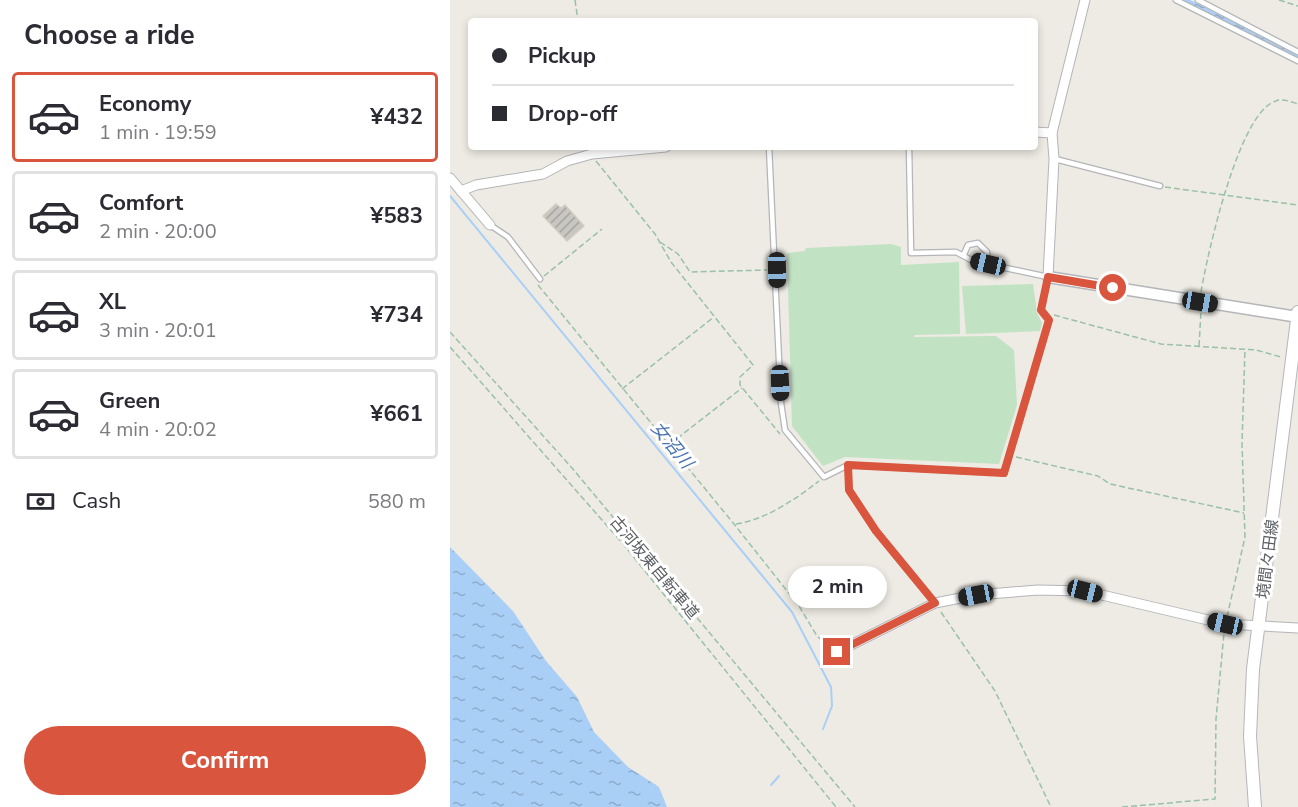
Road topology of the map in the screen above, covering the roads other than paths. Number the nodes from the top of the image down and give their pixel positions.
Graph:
1 (1085, 0) edge
2 (1176, 0) edge
3 (1198, 0) edge
4 (1298, 52) edge
5 (1298, 62) edge
6 (1038, 132) edge
7 (1052, 133) junction
8 (634, 150) edge
9 (770, 150) edge
10 (909, 150) edge
11 (1054, 159) junction
12 (450, 178) edge
13 (1160, 186) road end
14 (461, 191) junction
15 (490, 225) joint
16 (964, 254) junction
17 (988, 264) junction
18 (1048, 277) junction
19 (540, 279) road end
20 (1298, 315) edge
21 (848, 465) junction
22 (935, 603) junction
23 (1258, 627) junction
24 (1298, 628) edge
25 (837, 652) road end
26 (1255, 807) edge

1 - 7 street
2 - 5 lane
3 - 4 lane
6 - 7 street
7 - 11 street
8 - 14 street
9 - 21 lane
10 - 16 lane
11 - 13 lane
11 - 18 street
12 - 14 street
14 - 15 street
15 - 19 lane
16 - 17 lane
16 - 17 lane
17 - 18 lane
18 - 20 street
18 - 21 lane
20 - 23 main road, 境間々田線
21 - 22 lane
22 - 23 street
22 - 25 street
23 - 24 street
23 - 26 main road, 境間々田線

